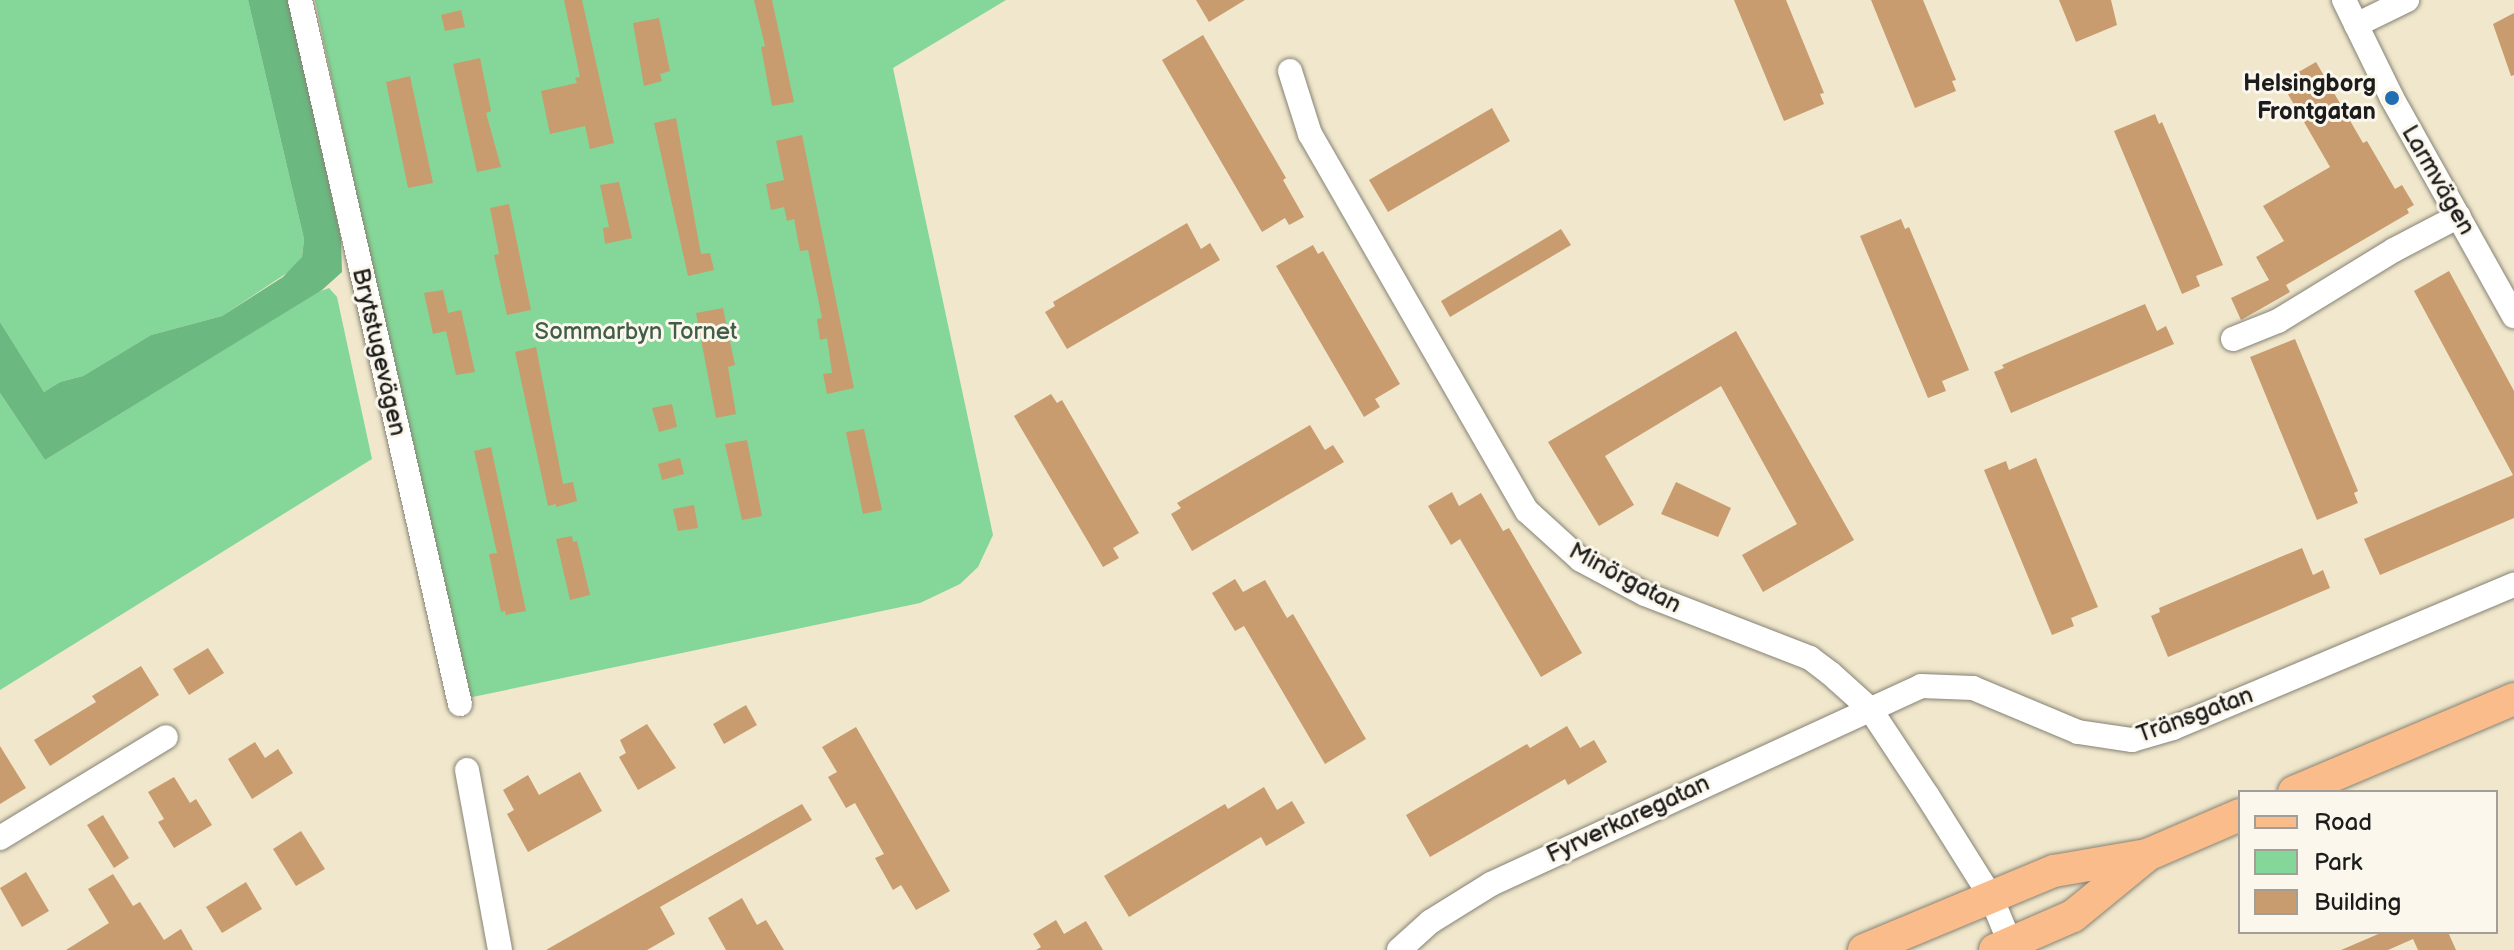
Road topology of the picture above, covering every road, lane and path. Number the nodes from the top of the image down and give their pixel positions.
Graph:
1 (300, 0) edge
2 (2344, 0) edge
3 (2407, 0) edge
4 (2356, 25) junction
5 (1290, 71) dead end
6 (2459, 216) junction
7 (2514, 316) edge
8 (2233, 339) dead end
9 (2514, 585) edge
10 (2514, 699) edge
11 (460, 704) dead end
12 (1870, 709) junction
13 (2514, 717) edge
14 (166, 737) dead end
15 (2421, 739) junction
16 (467, 770) dead end
17 (2299, 790) edge
18 (2238, 816) edge
19 (0, 838) edge
20 (2147, 855) junction
21 (2002, 931) edge
22 (500, 950) edge
23 (1399, 950) edge
24 (1864, 950) edge

1 - 11 street, Brytstugevägen
2 - 4 street, Larmvägen
3 - 4 street
4 - 6 street, Larmvägen
5 - 12 street, Minörgatan
6 - 7 street, Larmvägen
6 - 8 street
9 - 12 street, Tränsgatan
10 - 15 main road
12 - 21 street, Minörgatan
12 - 23 street, Fyrverkaregatan
13 - 15 main road
14 - 19 street
15 - 17 main road
16 - 22 street
18 - 20 main road
20 - 21 main road
20 - 21 main road
21 - 24 main road

